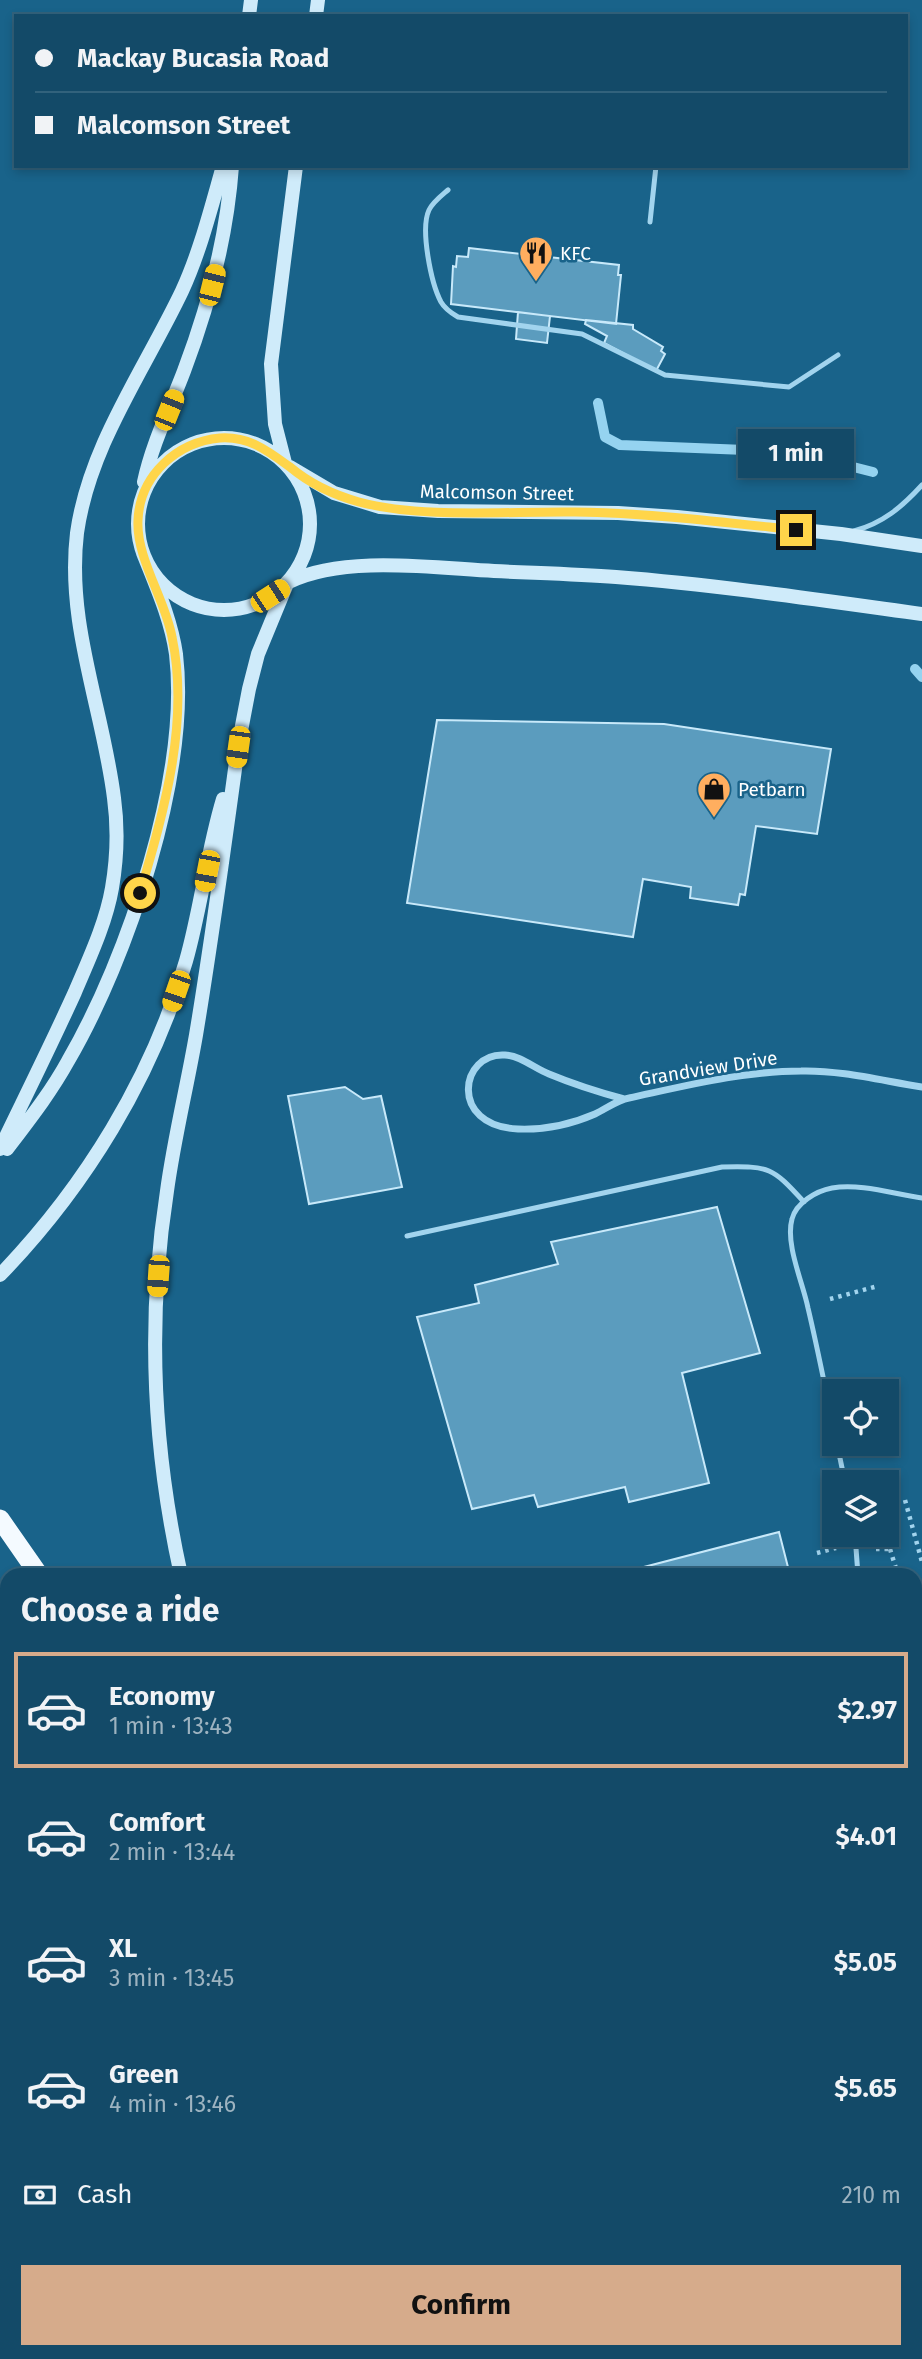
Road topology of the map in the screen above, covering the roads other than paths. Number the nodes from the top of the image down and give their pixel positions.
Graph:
1 (222, 168) edge
2 (232, 168) edge
3 (296, 168) edge
4 (656, 168) edge
5 (448, 190) dead end
6 (650, 222) dead end
7 (838, 355) dead end
8 (287, 465) junction
9 (922, 485) edge
10 (140, 505) junction
11 (841, 534) junction
12 (922, 546) edge
13 (143, 553) junction
14 (288, 584) junction
15 (922, 614) edge
16 (238, 747) junction
17 (922, 1087) edge
18 (624, 1098) junction
19 (0, 1149) edge
20 (0, 1158) edge
21 (922, 1198) edge
22 (804, 1202) junction
23 (407, 1236) dead end
24 (0, 1275) edge
25 (823, 1379) edge
26 (0, 1519) edge
27 (856, 1547) edge
28 (34, 1568) edge
29 (180, 1568) edge
30 (857, 1568) edge

1 - 19 main road
2 - 10 main road
3 - 8 main road
4 - 6 lane
5 - 7 lane
8 - 10 main road
8 - 11 main road, Malcomson Street
8 - 14 main road
9 - 11 lane
10 - 13 main road
11 - 12 main road, Malcomson Street
13 - 14 main road
13 - 20 main road
14 - 15 main road
14 - 16 main road
16 - 24 main road
16 - 29 main road
17 - 18 street, Grandview Drive
18 - 18 street, Grandview Drive
21 - 22 lane
22 - 23 lane
22 - 25 lane
26 - 28 highway
27 - 30 lane

